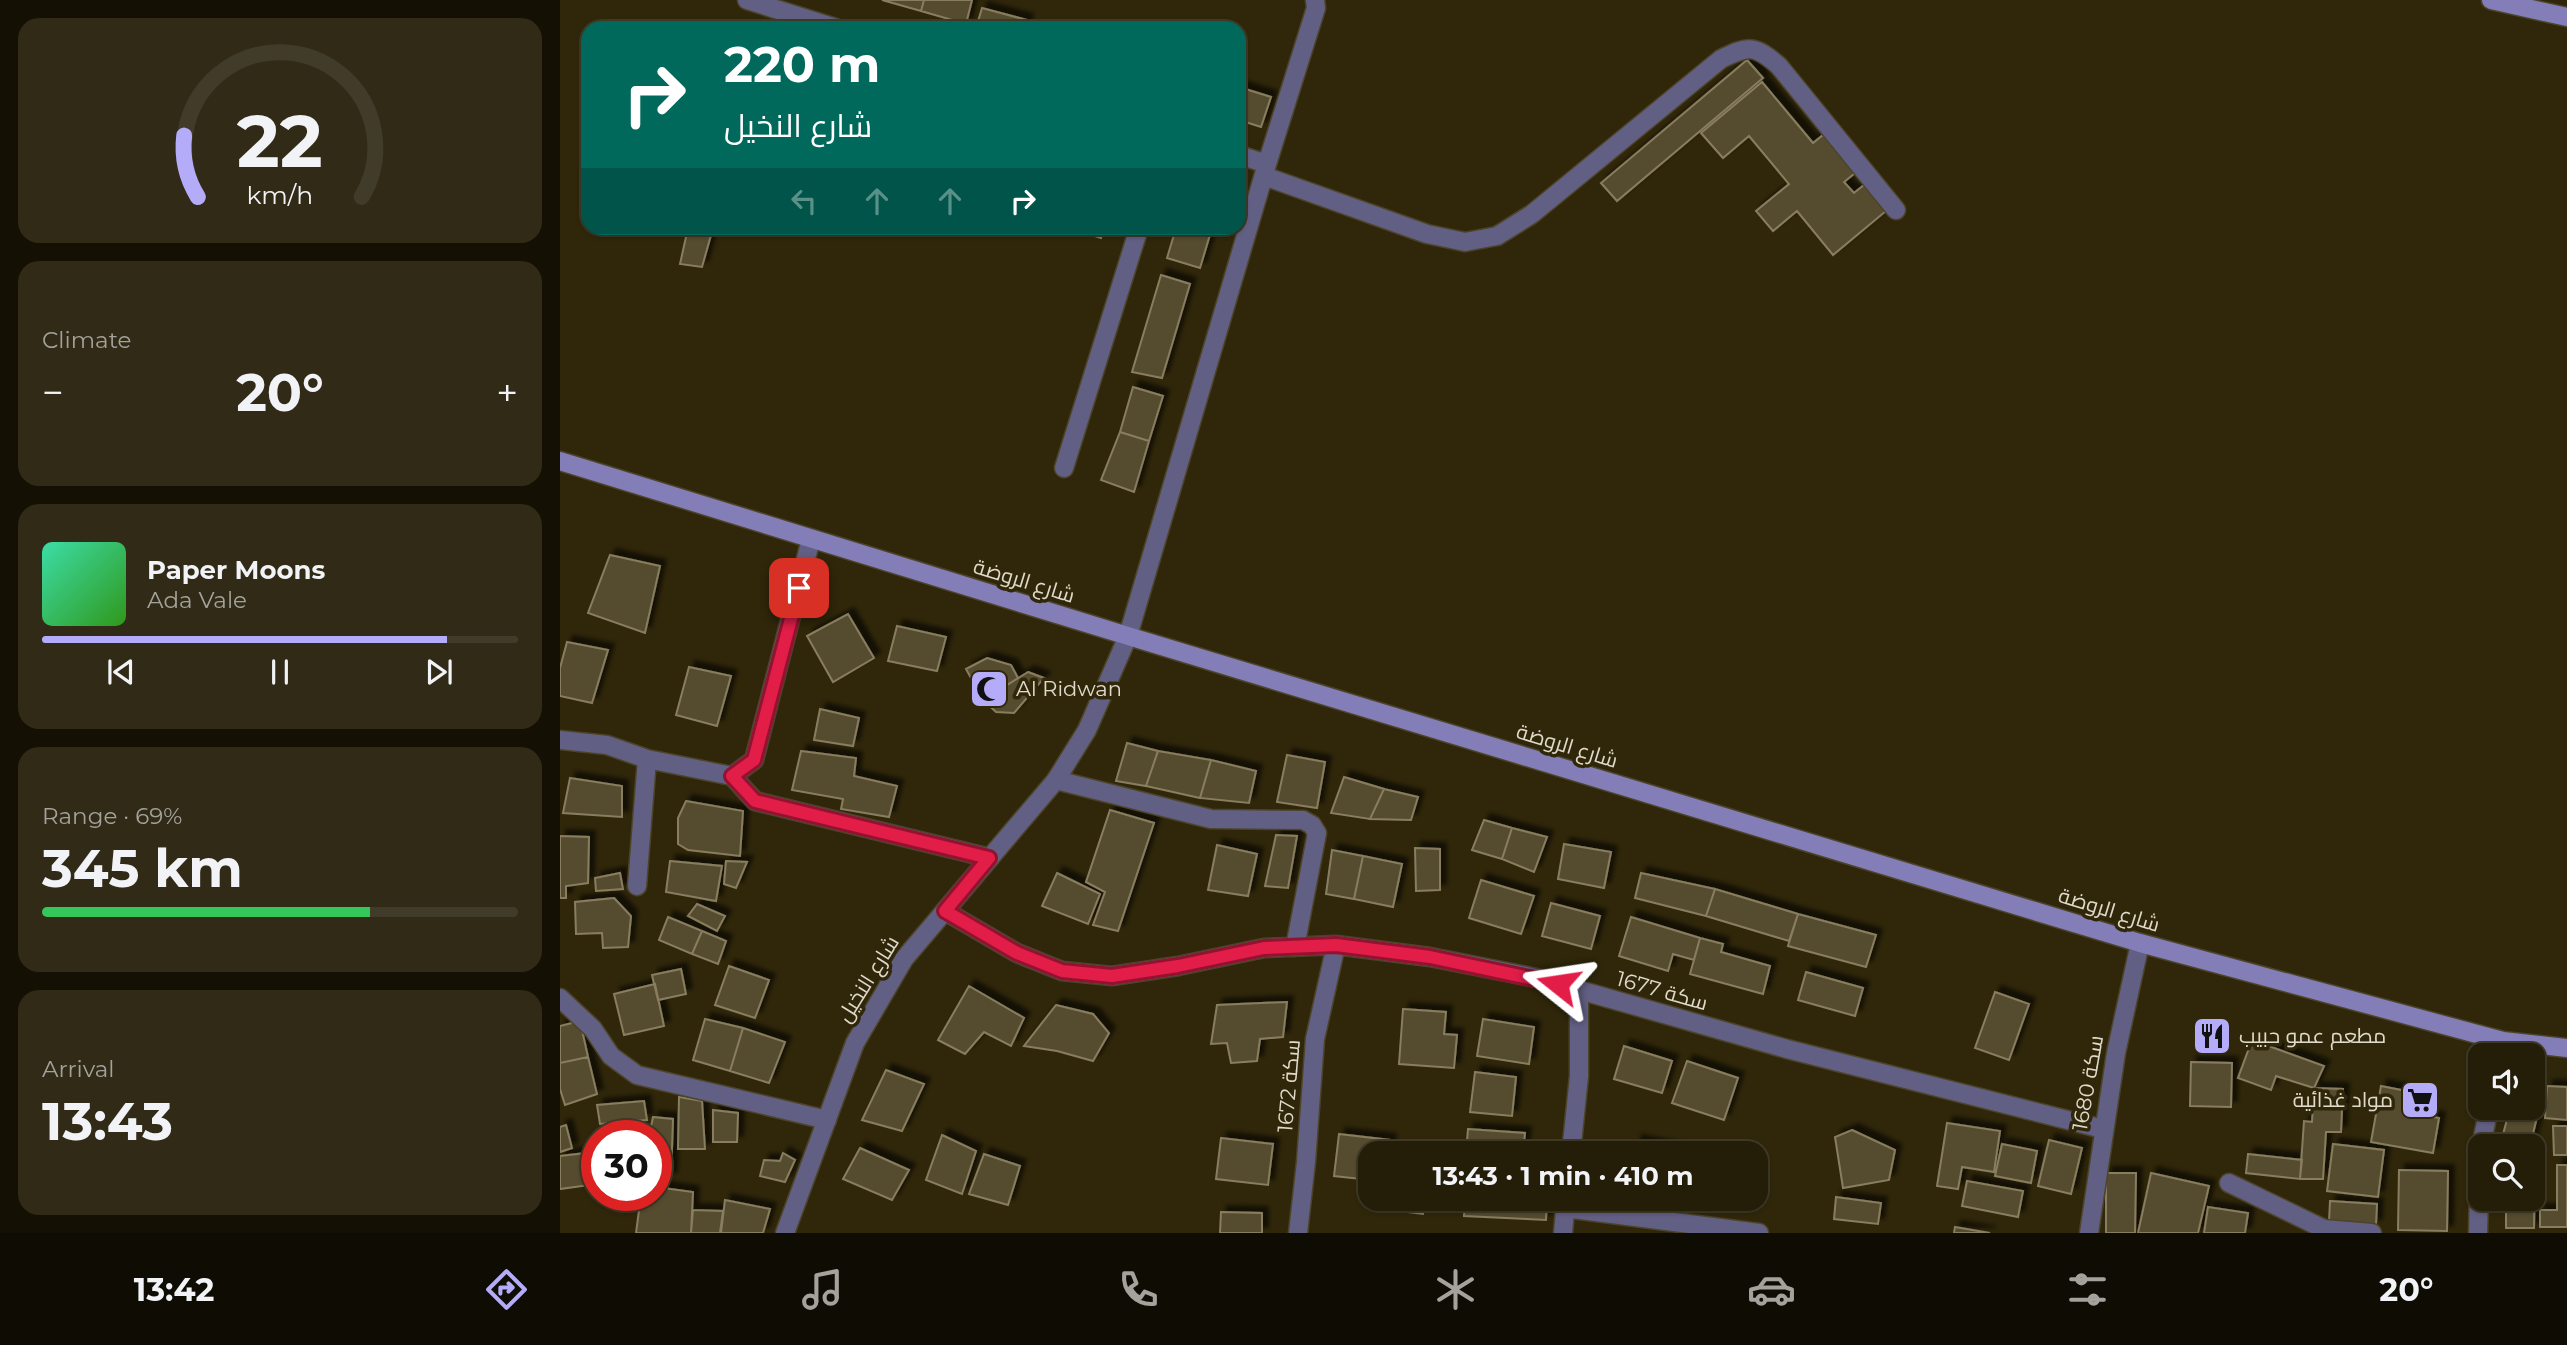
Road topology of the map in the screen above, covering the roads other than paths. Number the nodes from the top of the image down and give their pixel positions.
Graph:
1 (747, 0) edge
2 (1315, 0) edge
3 (2491, 0) edge
4 (2567, 17) edge
5 (814, 21) edge
6 (1246, 159) edge
7 (1265, 170) junction
8 (1896, 210) dead end
9 (1137, 235) edge
10 (1246, 235) edge
11 (1246, 235) edge
12 (560, 461) edge
13 (1064, 467) dead end
14 (811, 539) junction
15 (1128, 636) junction
16 (560, 740) edge
17 (647, 759) junction
18 (732, 776) junction
19 (1056, 780) junction
20 (989, 858) junction
21 (637, 886) dead end
22 (945, 911) junction
23 (2140, 943) junction
24 (1336, 945) junction
25 (1295, 947) junction
26 (1579, 991) junction
27 (560, 998) edge
28 (2485, 1043) edge
29 (2545, 1048) edge
30 (2567, 1048) edge
31 (827, 1120) junction
32 (2103, 1129) junction
33 (1572, 1141) edge
34 (2229, 1183) dead end
35 (1564, 1211) edge
36 (1617, 1211) edge
37 (2479, 1211) edge
38 (785, 1233) edge
39 (1297, 1233) edge
40 (1563, 1233) edge
41 (1759, 1233) edge
42 (2089, 1233) edge
43 (2372, 1233) edge
44 (2478, 1233) edge

1 - 5 street
2 - 7 street, شارع النخيل
3 - 4 main road
6 - 7 street
7 - 8 street
7 - 11 street, شارع النخيل
9 - 13 street
10 - 15 street, شارع النخيل
12 - 14 main road, شارع الروضة
14 - 15 main road, شارع الروضة
14 - 18 street
15 - 19 street, شارع النخيل
15 - 23 main road, شارع الروضة
16 - 17 street
17 - 18 street
17 - 21 street
18 - 20 street
19 - 20 street, شارع النخيل
19 - 25 street
20 - 22 street, شارع النخيل
22 - 25 street, سكة 1677
22 - 31 street, شارع النخيل
23 - 28 main road, شارع الروضة
23 - 32 street, سكة 1680
24 - 25 street, سكة 1677
24 - 26 street, سكة 1677
24 - 39 street, سكة 1672
26 - 32 street, سكة 1677
26 - 33 street
27 - 31 street
29 - 30 main road, شارع الروضة
31 - 38 street, شارع النخيل
32 - 42 street, سكة 1680
34 - 43 street
35 - 40 street
36 - 41 street
37 - 44 street

